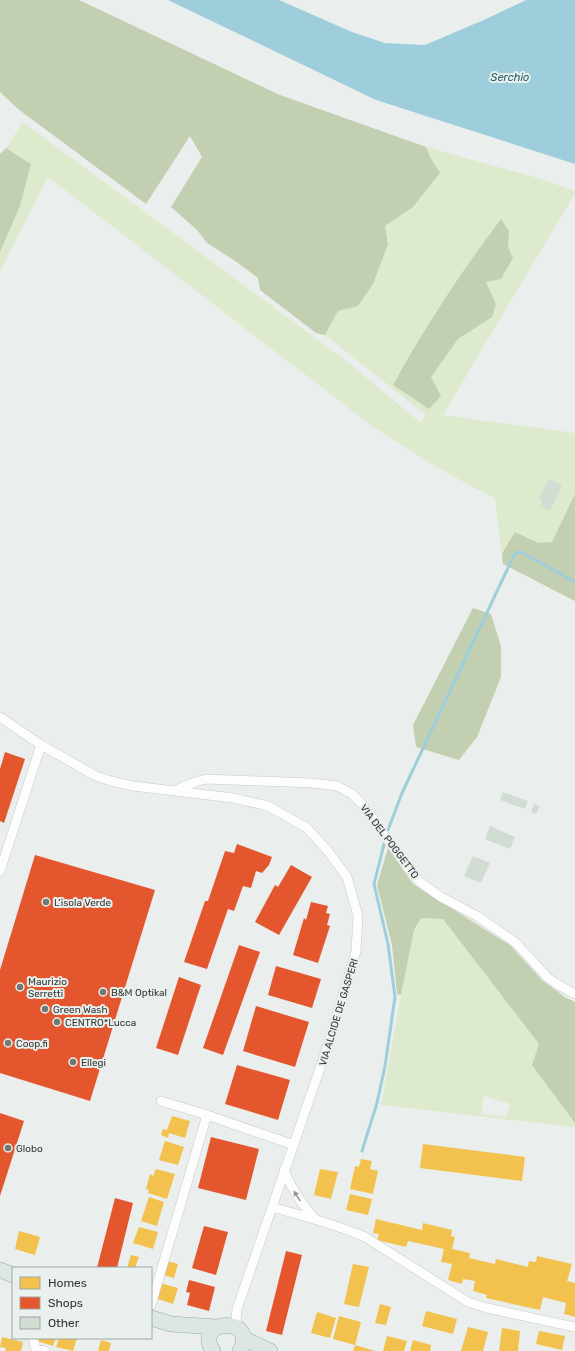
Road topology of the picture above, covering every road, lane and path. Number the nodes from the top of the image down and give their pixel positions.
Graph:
1 (0, 717) edge
2 (41, 745) junction
3 (178, 791) junction
4 (0, 871) edge
5 (575, 994) edge
6 (161, 1101) dead end
7 (207, 1115) junction
8 (294, 1145) junction
9 (284, 1170) junction
10 (272, 1207) junction
11 (315, 1219) junction
12 (0, 1270) edge
13 (12, 1274) edge
14 (152, 1302) edge
15 (152, 1318) edge
16 (171, 1324) junction
17 (575, 1327) edge
18 (34, 1339) edge
19 (237, 1339) edge
20 (212, 1349) edge
21 (45, 1351) edge
22 (270, 1351) edge

1 - 2 street, VIA ALCIDE DE GASPERI
2 - 3 street, VIA ALCIDE DE GASPERI
2 - 4 street
3 - 5 street, VIA DEL POGGETTO
3 - 8 street, VIA ALCIDE DE GASPERI
6 - 7 street
7 - 8 street
7 - 14 street
8 - 9 street, VIA ALCIDE DE GASPERI
9 - 10 street, VIA ALCIDE DE GASPERI
11 -> 9 street
10 - 11 street
10 - 19 street, VIA ALCIDE DE GASPERI
11 - 17 street
12 - 13 main road
15 - 16 main road
16 - 19 main road
16 - 20 main road
18 - 21 street
19 - 20 main road
19 - 22 main road

